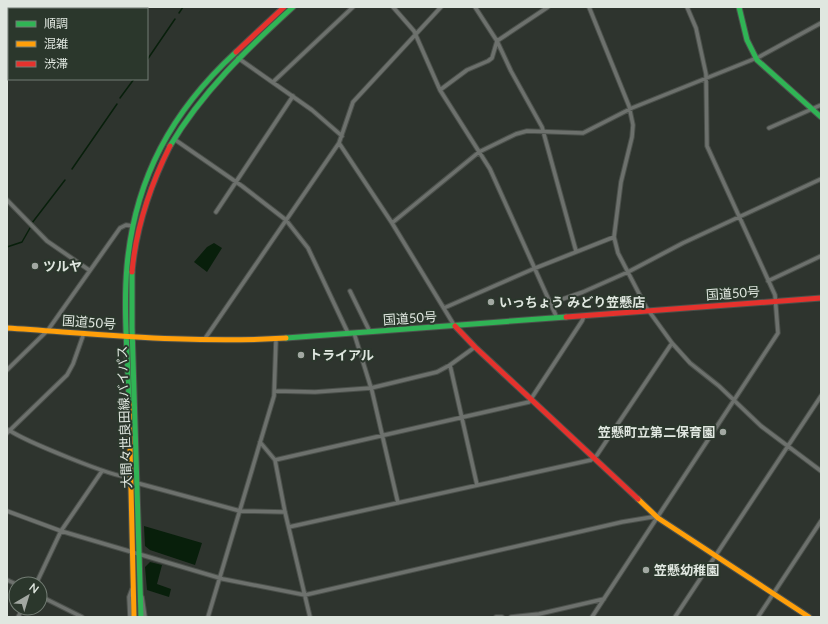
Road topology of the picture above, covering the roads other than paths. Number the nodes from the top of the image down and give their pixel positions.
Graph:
1 (284, 7) edge
2 (293, 7) edge
3 (353, 7) edge
4 (393, 7) edge
5 (441, 7) edge
6 (475, 7) edge
7 (548, 7) edge
8 (589, 7) edge
9 (687, 7) edge
10 (740, 7) edge
11 (821, 23) edge
12 (416, 34) junction
13 (497, 41) junction
14 (238, 58) junction
15 (755, 58) junction
16 (706, 77) junction
17 (273, 82) junction
18 (440, 90) junction
19 (293, 96) junction
20 (821, 105) edge
21 (812, 108) junction
22 (630, 109) junction
23 (821, 117) edge
24 (768, 128) dead end
25 (544, 132) junction
26 (342, 136) junction
27 (173, 138) junction
28 (339, 143) junction
29 (479, 152) junction
30 (821, 179) edge
31 (236, 181) junction
32 (7, 200) edge
33 (216, 212) dead end
34 (739, 218) junction
35 (286, 220) junction
36 (392, 223) junction
37 (133, 226) junction
38 (614, 237) junction
39 (576, 251) junction
40 (821, 256) edge
41 (535, 268) junction
42 (89, 270) junction
43 (628, 272) junction
44 (768, 281) junction
45 (350, 291) dead end
46 (821, 298) edge
47 (776, 301) junction
48 (551, 303) junction
49 (444, 308) junction
50 (649, 311) junction
51 (584, 316) junction
52 (557, 318) junction
53 (455, 326) junction
54 (7, 328) edge
55 (48, 330) junction
56 (84, 332) junction
57 (370, 332) junction
58 (354, 333) junction
59 (348, 334) junction
60 (129, 336) junction
61 (204, 340) junction
62 (276, 340) junction
63 (672, 343) junction
64 (474, 347) junction
65 (450, 365) junction
66 (7, 370) edge
67 (371, 388) junction
68 (275, 391) junction
69 (821, 396) edge
70 (531, 400) junction
71 (735, 401) junction
72 (463, 416) junction
73 (8, 431) edge
74 (383, 436) junction
75 (260, 442) junction
76 (788, 447) junction
77 (594, 458) junction
78 (275, 460) junction
79 (102, 471) junction
80 (821, 471) edge
81 (130, 477) junction
82 (137, 483) junction
83 (477, 486) junction
84 (398, 503) junction
85 (7, 511) edge
86 (240, 511) junction
87 (285, 512) junction
88 (658, 518) junction
89 (821, 521) edge
90 (289, 527) junction
91 (61, 531) junction
92 (133, 552) junction
93 (140, 554) junction
94 (715, 555) junction
95 (40, 576) edge
96 (220, 578) junction
97 (133, 586) junction
98 (140, 592) junction
99 (774, 594) junction
100 (305, 595) junction
101 (604, 599) junction
102 (48, 600) edge
103 (82, 617) edge
104 (130, 617) edge
105 (134, 617) edge
106 (141, 617) edge
107 (145, 617) edge
108 (208, 617) edge
109 (310, 617) edge
110 (496, 617) edge
111 (502, 617) edge
112 (511, 617) edge
113 (592, 617) edge
114 (675, 617) edge
115 (758, 617) edge
116 (809, 617) edge

1 - 37 main road, 大間々世良田線バイパス
2 - 14 main road, 大間々世良田線バイパス
3 - 17 street
4 - 12 street
5 - 12 street
6 - 13 street
7 - 13 street
8 - 22 street
9 - 16 street
10 - 15 main road
11 - 15 street
12 - 18 street
12 - 26 street
13 - 18 street
13 - 25 street
14 - 17 street
14 - 27 main road, 大間々世良田線バイパス
15 - 16 street
15 - 21 main road
16 - 22 street
16 - 34 street
17 - 19 street
18 - 29 street
19 - 26 street
19 - 31 street
20 - 21 street
21 - 23 main road
21 - 24 street
22 - 25 street
22 - 38 street
25 - 29 street
25 - 39 street
26 - 28 street
27 - 31 street
27 - 60 main road, 大間々世良田線バイパス
28 - 35 street
28 - 36 street
29 - 36 street
29 - 41 street
30 - 34 street
31 - 33 street
31 - 35 street
32 - 42 street
34 - 43 street
34 - 44 street
35 - 59 street
35 - 61 street
36 - 49 street
37 - 42 street
37 - 60 main road, 大間々世良田線バイパス
38 - 39 street
38 - 43 street
39 - 41 street
40 - 44 street
41 - 48 street
41 - 49 street
42 - 55 street
43 - 48 street
43 - 50 street
44 - 47 street
45 - 57 street
46 - 47 main road, 国道50号
47 - 50 main road, 国道50号
47 - 71 street
48 - 52 street
49 - 53 street
50 - 51 main road, 国道50号
50 - 63 street
51 - 52 main road, 国道50号
51 - 70 street
52 - 53 main road, 国道50号
53 - 57 main road, 国道50号
53 - 64 main road
54 - 55 main road, 国道50号
55 - 56 main road, 国道50号
55 - 66 street
56 - 60 main road, 国道50号
56 - 73 street
57 - 58 main road, 国道50号
58 - 59 main road, 国道50号
58 - 67 street
59 - 62 main road, 国道50号
60 - 61 main road, 国道50号
60 - 81 main road, 大間々世良田線バイパス
60 - 82 main road, 大間々世良田線バイパス
61 - 62 main road, 国道50号
62 - 68 street
63 - 71 street
63 - 77 street
64 - 65 street
64 - 70 main road
65 - 67 street
65 - 72 street
67 - 68 street
67 - 74 street
68 - 75 street
69 - 76 street
70 - 72 street
70 - 77 main road
71 - 76 street
71 - 88 street
72 - 74 street
72 - 83 street
73 - 79 street
74 - 78 street
74 - 84 street
75 - 78 street
75 - 86 street
76 - 80 street
76 - 94 street
77 - 83 street
77 - 88 main road
78 - 87 street
79 - 81 street
79 - 91 street
81 - 92 main road, 大間々世良田線バイパス
82 - 86 street
82 - 93 main road, 大間々世良田線バイパス
83 - 84 street
84 - 90 street
85 - 91 street
86 - 87 street
86 - 96 street
87 - 90 street
88 - 94 main road
88 - 100 street
88 - 101 street
89 - 99 street
90 - 100 street
91 - 92 street
91 - 95 street
92 - 93 street
92 - 97 main road, 大間々世良田線バイパス
93 - 96 street
93 - 98 main road, 大間々世良田線バイパス
94 - 99 main road
94 - 114 street
96 - 100 street
96 - 108 street
97 - 104 street
97 - 105 main road, 大間々世良田線バイパス
98 - 106 main road, 大間々世良田線バイパス
98 - 107 street
99 - 115 street
99 - 116 main road
100 - 109 street
101 - 112 street
101 - 113 street
102 - 103 street
110 - 111 street

